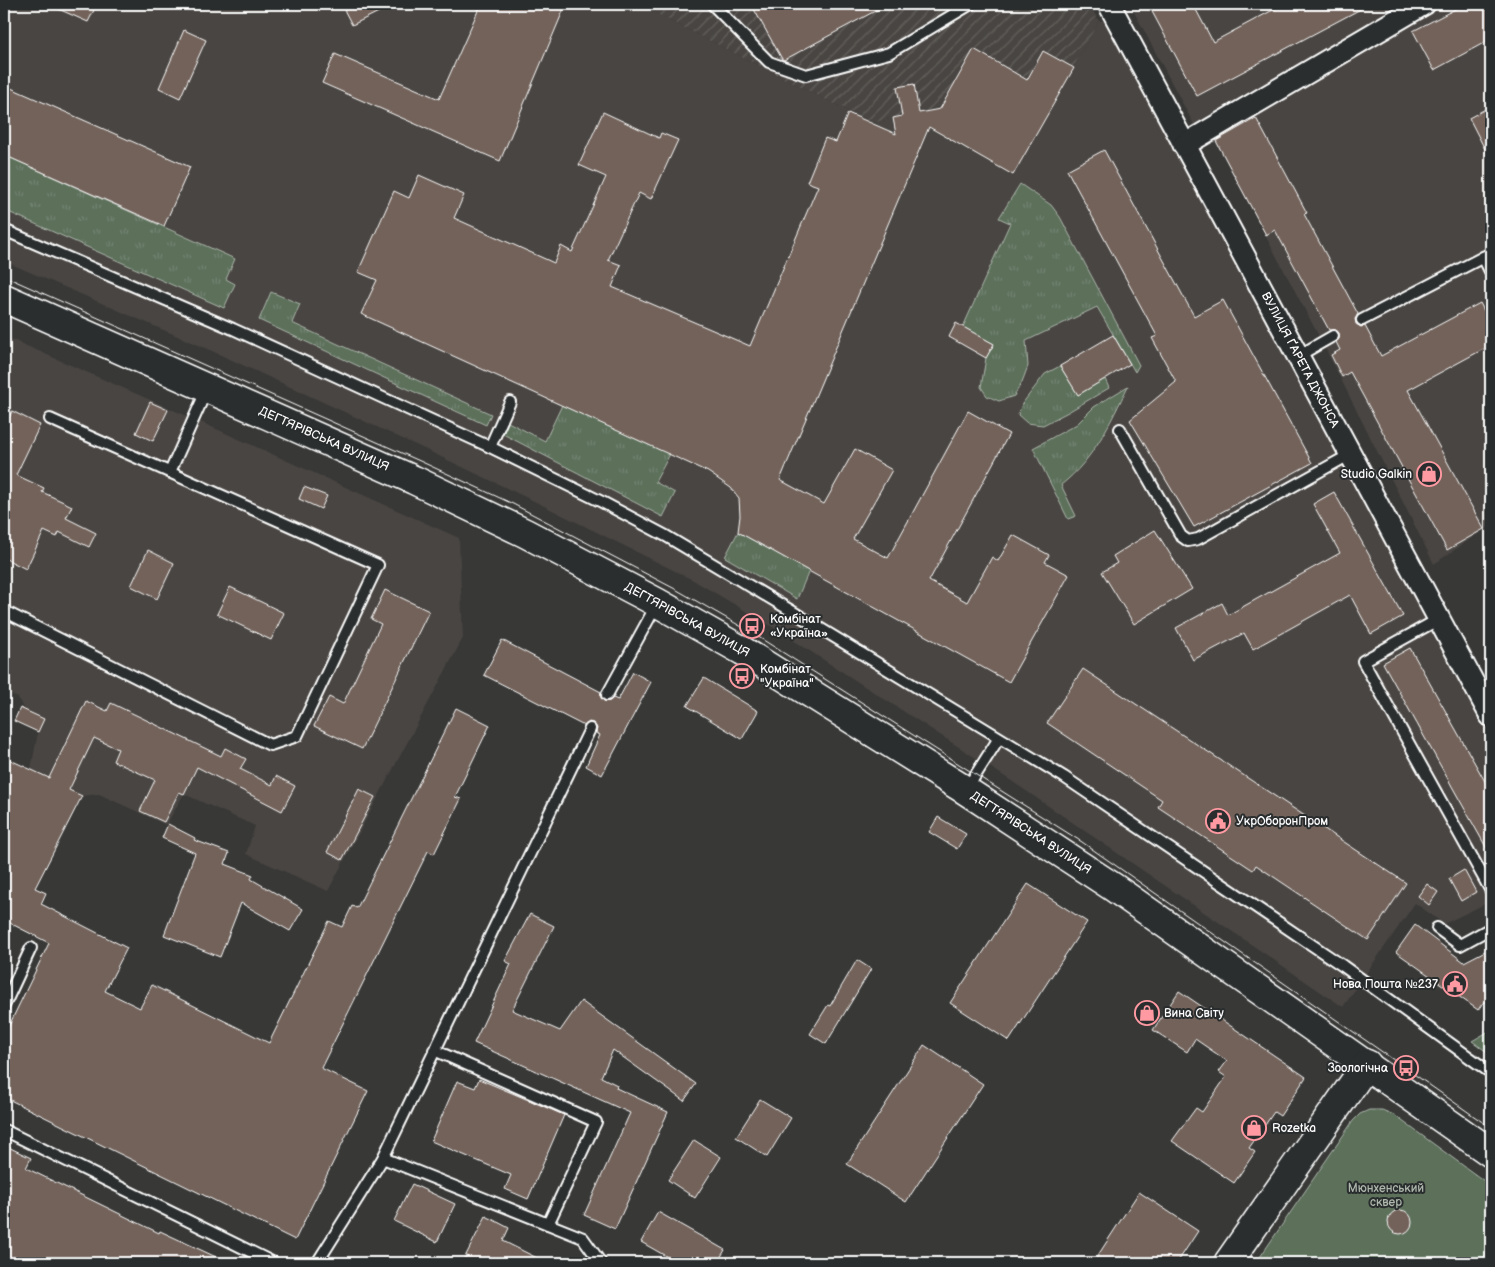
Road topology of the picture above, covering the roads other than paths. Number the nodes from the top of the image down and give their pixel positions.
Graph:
1 (712, 4) edge
2 (970, 4) edge
3 (1109, 4) edge
4 (1424, 4) edge
5 (1184, 145) junction
6 (4, 230) edge
7 (1487, 255) edge
8 (1491, 273) edge
9 (4, 298) edge
10 (1362, 320) dead end
11 (1333, 336) dead end
12 (1298, 356) junction
13 (208, 387) junction
14 (510, 402) dead end
15 (50, 419) dead end
16 (1120, 429) dead end
17 (490, 447) junction
18 (1351, 454) junction
19 (170, 472) junction
20 (658, 603) junction
21 (4, 612) edge
22 (1439, 619) junction
23 (607, 695) dead end
24 (1491, 716) edge
25 (590, 730) dead end
26 (999, 738) junction
27 (965, 790) junction
28 (1491, 891) edge
29 (1438, 928) dead end
30 (1491, 928) edge
31 (31, 948) dead end
32 (4, 1006) edge
33 (434, 1050) junction
34 (1367, 1064) junction
35 (1491, 1073) edge
36 (4, 1130) edge
37 (1489, 1146) edge
38 (383, 1158) junction
39 (548, 1224) junction
40 (274, 1263) edge
41 (317, 1263) edge
42 (601, 1263) edge
43 (1228, 1263) edge

1 - 2 lane
3 - 5 street, ВУЛИЦЯ ҐАРЕТА ДЖОНСА
4 - 5 street
5 - 12 street, ВУЛИЦЯ ҐАРЕТА ДЖОНСА
6 - 17 lane
7 - 8 lane
7 - 10 lane
9 - 13 main road, ДЕГТЯРІВСЬКА ВУЛИЦЯ
11 - 12 lane
12 - 18 street, ВУЛИЦЯ ҐАРЕТА ДЖОНСА
13 - 19 lane
13 - 20 main road, ДЕГТЯРІВСЬКА ВУЛИЦЯ
14 - 17 lane
15 - 19 lane
16 - 18 lane
17 - 26 lane
18 - 22 street, ВУЛИЦЯ ҐАРЕТА ДЖОНСА
19 - 21 lane
20 - 23 lane
20 - 27 main road, ДЕГТЯРІВСЬКА ВУЛИЦЯ
22 - 24 street, ВУЛИЦЯ ҐАРЕТА ДЖОНСА
22 - 28 lane
25 - 33 lane
26 - 27 lane
26 - 35 lane
27 - 34 main road, ДЕГТЯРІВСЬКА ВУЛИЦЯ
29 - 30 lane
31 - 32 lane
33 - 38 lane
33 - 39 lane
34 - 37 main road, ДЕГТЯРІВСЬКА ВУЛИЦЯ
34 - 43 main road
36 - 40 lane
38 - 39 lane
38 - 41 lane
39 - 42 lane

